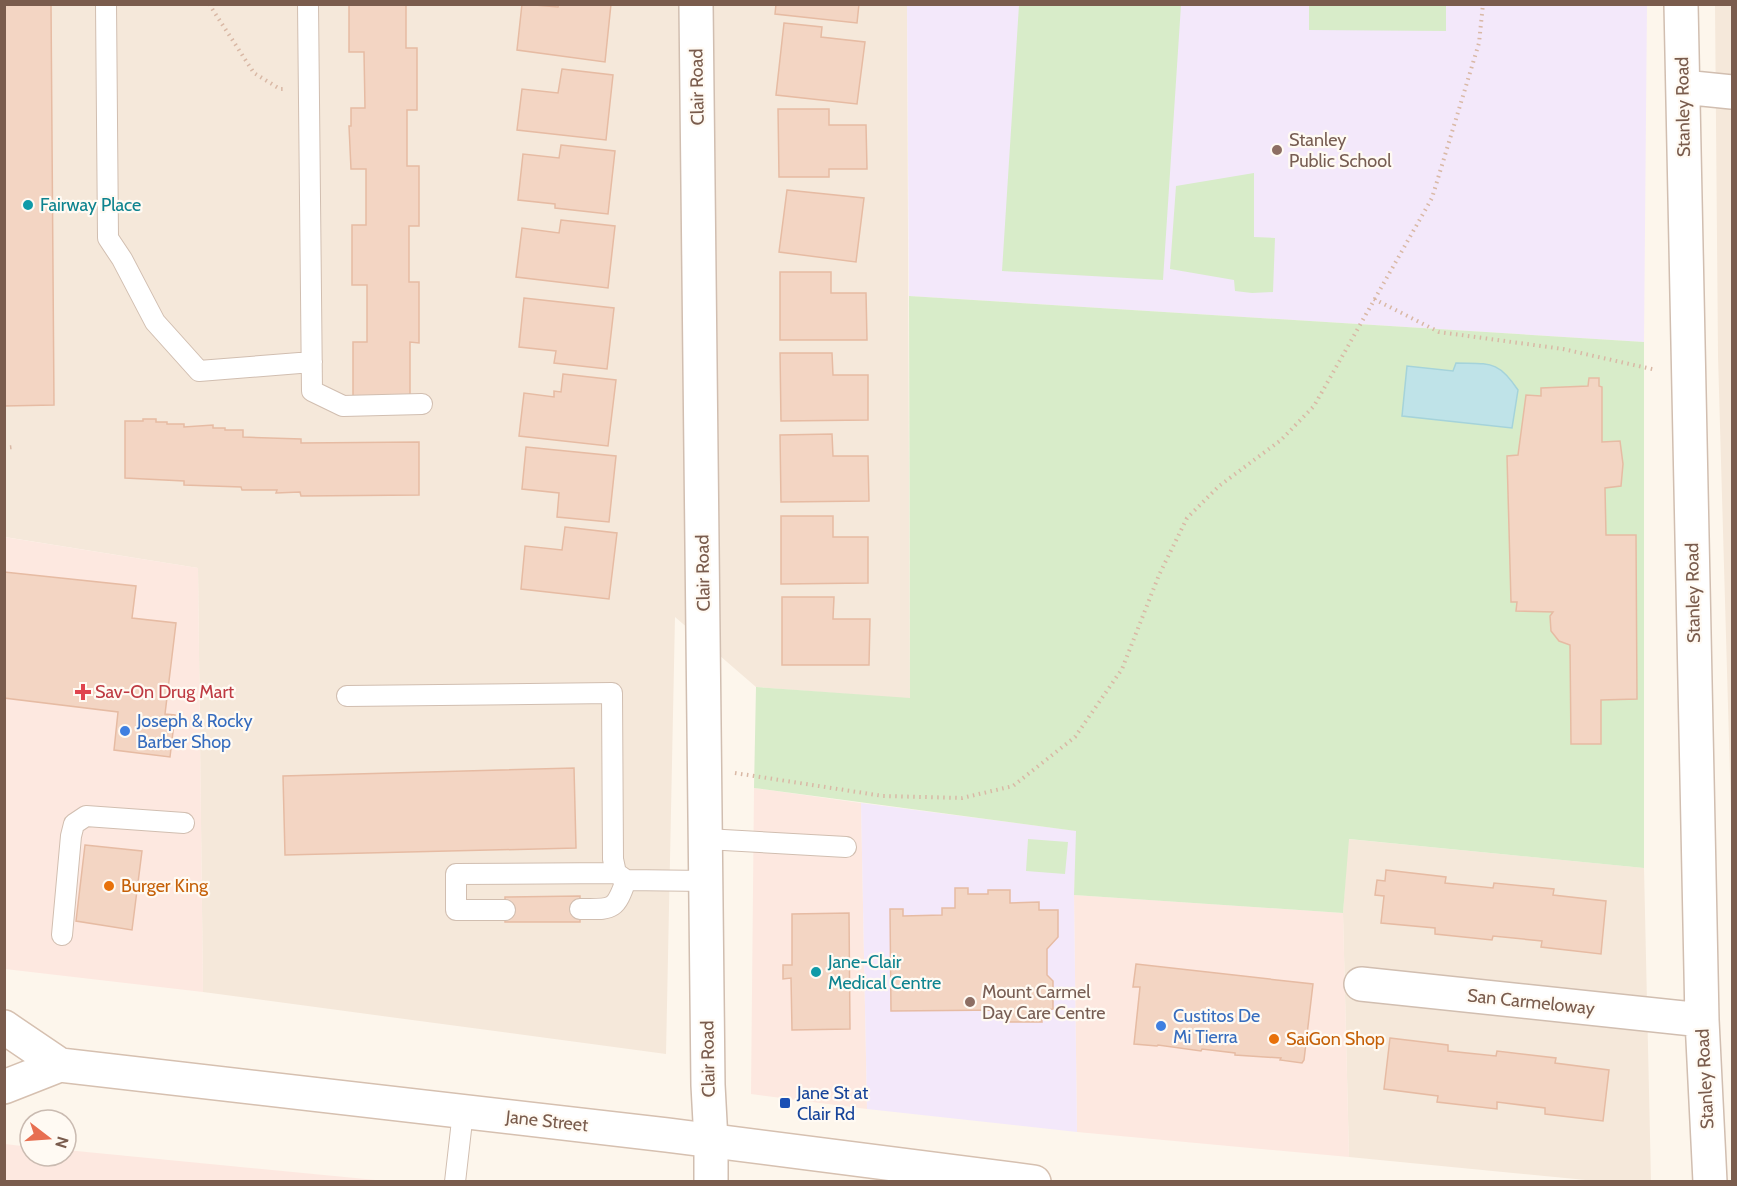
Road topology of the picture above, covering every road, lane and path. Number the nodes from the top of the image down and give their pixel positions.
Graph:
1 (106, 4) edge
2 (209, 4) edge
3 (308, 4) edge
4 (696, 4) edge
5 (1483, 4) edge
6 (1681, 4) edge
7 (1683, 87) junction
8 (309, 88) junction
9 (1732, 92) edge
10 (1374, 299) junction
11 (312, 362) junction
12 (1659, 371) dead end
13 (422, 404) dead end
14 (13, 447) dead end
15 (4, 448) edge
16 (347, 696) dead end
17 (705, 768) junction
18 (184, 823) dead end
19 (706, 839) junction
20 (846, 847) dead end
21 (621, 876) junction
22 (707, 881) junction
23 (580, 909) dead end
24 (505, 910) dead end
25 (62, 935) dead end
26 (1361, 984) dead end
27 (1702, 1020) junction
28 (4, 1027) edge
29 (60, 1065) junction
30 (4, 1087) edge
31 (463, 1112) junction
32 (711, 1140) junction
33 (1032, 1181) edge
34 (455, 1182) edge
35 (711, 1182) edge
36 (1710, 1182) edge

1 - 11 lane
2 - 8 path
3 - 8 lane
4 - 17 street, Clair Road
5 - 10 path
6 - 7 street, Stanley Road
7 - 9 street
7 - 27 street, Stanley Road
8 - 11 lane
10 - 12 path
10 - 17 path
11 - 13 lane
14 - 15 path
16 - 21 lane
17 - 19 street, Clair Road
18 - 25 lane
19 - 20 lane
19 - 22 street, Clair Road
21 - 22 lane
21 - 23 lane
21 - 24 lane
22 - 32 street, Clair Road
26 - 27 street, San Carmeloway
27 - 36 street, Stanley Road
28 - 29 street, Jane Street
29 - 30 street, Jane Street
29 - 31 street, Jane Street
31 - 32 street, Jane Street
31 - 34 lane
32 - 33 street, Jane Street
32 - 35 street, Clair Road

